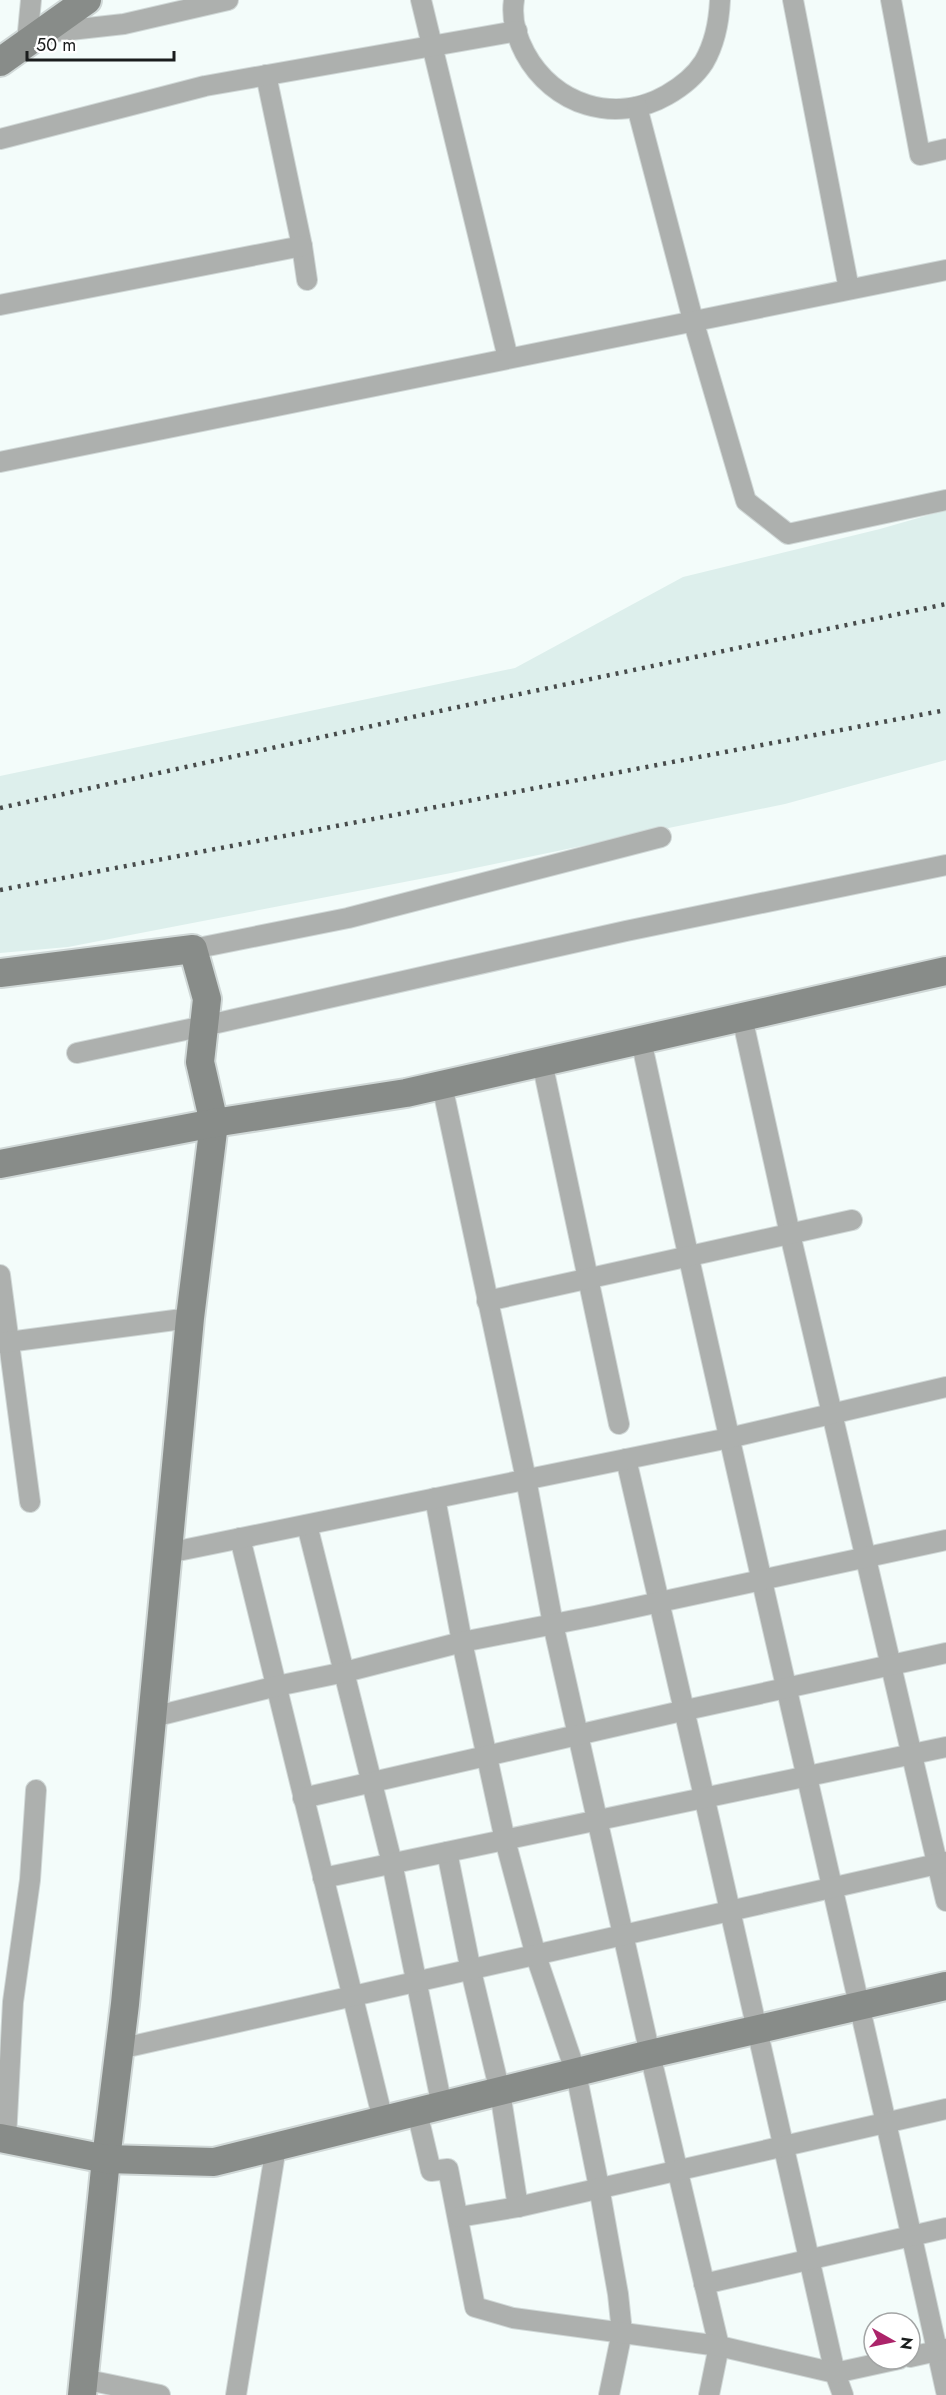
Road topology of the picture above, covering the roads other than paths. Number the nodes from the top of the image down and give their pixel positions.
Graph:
1 (31, 0) edge
2 (87, 0) edge
3 (228, 0) edge
4 (421, 0) edge
5 (514, 0) edge
6 (720, 0) edge
7 (793, 0) edge
8 (891, 0) edge
9 (517, 31) junction
10 (32, 38) junction
11 (431, 46) junction
12 (0, 62) edge
13 (266, 75) junction
14 (637, 107) junction
15 (0, 139) edge
16 (946, 149) edge
17 (302, 246) junction
18 (946, 270) edge
19 (307, 280) dead end
20 (849, 289) junction
21 (0, 304) edge
22 (693, 320) junction
23 (508, 358) junction
24 (0, 462) edge
25 (946, 500) edge
26 (661, 837) dead end
27 (946, 866) edge
28 (193, 949) junction
29 (946, 971) edge
30 (0, 972) edge
31 (742, 1017) junction
32 (204, 1026) junction
33 (641, 1040) junction
34 (77, 1053) dead end
35 (542, 1062) junction
36 (442, 1085) junction
37 (214, 1123) junction
38 (0, 1164) edge
39 (852, 1220) dead end
40 (790, 1234) junction
41 (687, 1257) junction
42 (0, 1275) edge
43 (587, 1279) junction
44 (487, 1301) junction
45 (190, 1318) junction
46 (4, 1342) edge
47 (946, 1387) edge
48 (832, 1413) junction
49 (619, 1424) dead end
50 (729, 1438) junction
51 (626, 1459) junction
52 (526, 1479) junction
53 (435, 1498) junction
54 (30, 1502) dead end
55 (306, 1525) junction
56 (240, 1538) junction
57 (946, 1540) edge
58 (168, 1553) junction
59 (865, 1557) junction
60 (761, 1580) junction
61 (660, 1602) junction
62 (553, 1624) junction
63 (462, 1642) junction
64 (946, 1653) edge
65 (890, 1665) junction
66 (345, 1672) junction
67 (277, 1686) junction
68 (786, 1688) junction
69 (686, 1710) junction
70 (153, 1717) junction
71 (578, 1736) junction
72 (946, 1747) edge
73 (912, 1754) junction
74 (487, 1757) junction
75 (806, 1776) junction
76 (372, 1784) junction
77 (36, 1790) dead end
78 (706, 1797) junction
79 (303, 1798) junction
80 (597, 1820) junction
81 (505, 1839) junction
82 (447, 1852) junction
83 (392, 1863) junction
84 (942, 1863) edge
85 (323, 1878) junction
86 (833, 1889) junction
87 (946, 1901) edge
88 (730, 1910) junction
89 (624, 1937) junction
90 (536, 1956) junction
91 (471, 1971) junction
92 (416, 1983) junction
93 (946, 1986) edge
94 (352, 1998) junction
95 (860, 2006) junction
96 (756, 2030) junction
97 (119, 2049) junction
98 (650, 2055) junction
99 (576, 2073) junction
100 (500, 2092) junction
101 (429, 2109) junction
102 (946, 2109) edge
103 (383, 2120) junction
104 (886, 2122) junction
105 (3, 2138) edge
106 (276, 2146) junction
107 (783, 2146) junction
108 (106, 2159) junction
109 (677, 2169) junction
110 (599, 2187) junction
111 (518, 2207) junction
112 (459, 2217) junction
113 (946, 2228) edge
114 (911, 2236) junction
115 (809, 2260) junction
116 (704, 2284) junction
117 (622, 2332) junction
118 (719, 2346) junction
119 (942, 2350) edge
120 (922, 2354) edge
121 (862, 2367) edge
122 (835, 2373) junction
123 (82, 2387) edge
124 (946, 2391) edge
125 (160, 2395) edge
126 (236, 2395) edge
127 (609, 2395) edge
128 (709, 2395) edge
129 (843, 2395) edge

1 - 10 street
2 - 10 street
3 - 10 street
4 - 11 street
5 - 9 street
6 - 14 street
7 - 20 street
8 - 16 street
9 - 11 street
9 - 14 street
10 - 12 street
11 - 13 street
11 - 23 street
13 - 15 street
13 - 17 street
14 - 22 street
17 - 19 street
17 - 21 street
18 - 20 street
20 - 22 street
22 - 23 street
22 - 25 street
23 - 24 street
26 - 28 street
27 - 32 street
28 - 30 street
28 - 32 street
29 - 31 street
31 - 33 street
31 - 40 street
32 - 34 street
32 - 37 street
33 - 35 street
33 - 41 street
35 - 36 street
35 - 43 street
36 - 37 street
36 - 44 street
37 - 38 street
37 - 45 street
39 - 40 street
40 - 41 street
40 - 48 street
41 - 43 street
41 - 50 street
42 - 46 street
43 - 44 street
43 - 49 street
44 - 52 street
45 - 46 street
45 - 58 street
46 - 54 street
47 - 48 street
48 - 50 street
48 - 59 street
50 - 51 street
50 - 60 street
51 - 52 street
51 - 61 street
52 - 53 street
52 - 62 street
53 - 55 street
53 - 63 street
55 - 56 street
55 - 66 street
56 - 58 street
56 - 67 street
57 - 59 street
58 - 70 street
59 - 60 street
59 - 65 street
60 - 61 street
60 - 68 street
61 - 62 street
61 - 69 street
62 - 63 street
62 - 71 street
63 - 66 street
63 - 74 street
64 - 65 street
65 - 68 street
65 - 73 street
66 - 67 street
66 - 76 street
67 - 70 street
67 - 79 street
68 - 69 street
68 - 75 street
69 - 71 street
69 - 78 street
70 - 97 street
71 - 74 street
71 - 80 street
72 - 73 street
73 - 75 street
73 - 84 street
74 - 76 street
74 - 81 street
75 - 78 street
75 - 86 street
76 - 79 street
76 - 83 street
77 - 105 street
78 - 80 street
78 - 88 street
79 - 85 street
80 - 81 street
80 - 89 street
81 - 82 street
81 - 90 street
82 - 83 street
82 - 91 street
83 - 85 street
83 - 92 street
84 - 86 street
84 - 87 street
85 - 94 street
86 - 88 street
86 - 95 street
88 - 89 street
88 - 96 street
89 - 90 street
89 - 98 street
90 - 91 street
90 - 99 street
91 - 92 street
91 - 100 street
92 - 94 street
92 - 101 street
93 - 95 street
94 - 97 street
94 - 103 street
95 - 96 street
95 - 104 street
96 - 98 street
96 - 107 street
97 - 108 street
98 - 99 street
98 - 109 street
99 - 100 street
99 - 110 street
100 - 101 street
100 - 111 street
101 - 103 street
101 - 112 street
102 - 104 street
103 - 106 street
104 - 107 street
104 - 114 street
105 - 108 street
106 - 108 street
106 - 126 street
107 - 109 street
107 - 115 street
108 - 123 street
109 - 110 street
109 - 116 street
110 - 111 street
110 - 117 street
111 - 112 street
112 - 117 street
113 - 114 street
114 - 115 street
114 - 119 street
115 - 116 street
115 - 122 street
116 - 118 street
117 - 118 street
117 - 127 street
118 - 122 street
118 - 128 street
119 - 120 street
119 - 124 street
121 - 122 street
122 - 129 street
123 - 125 street

